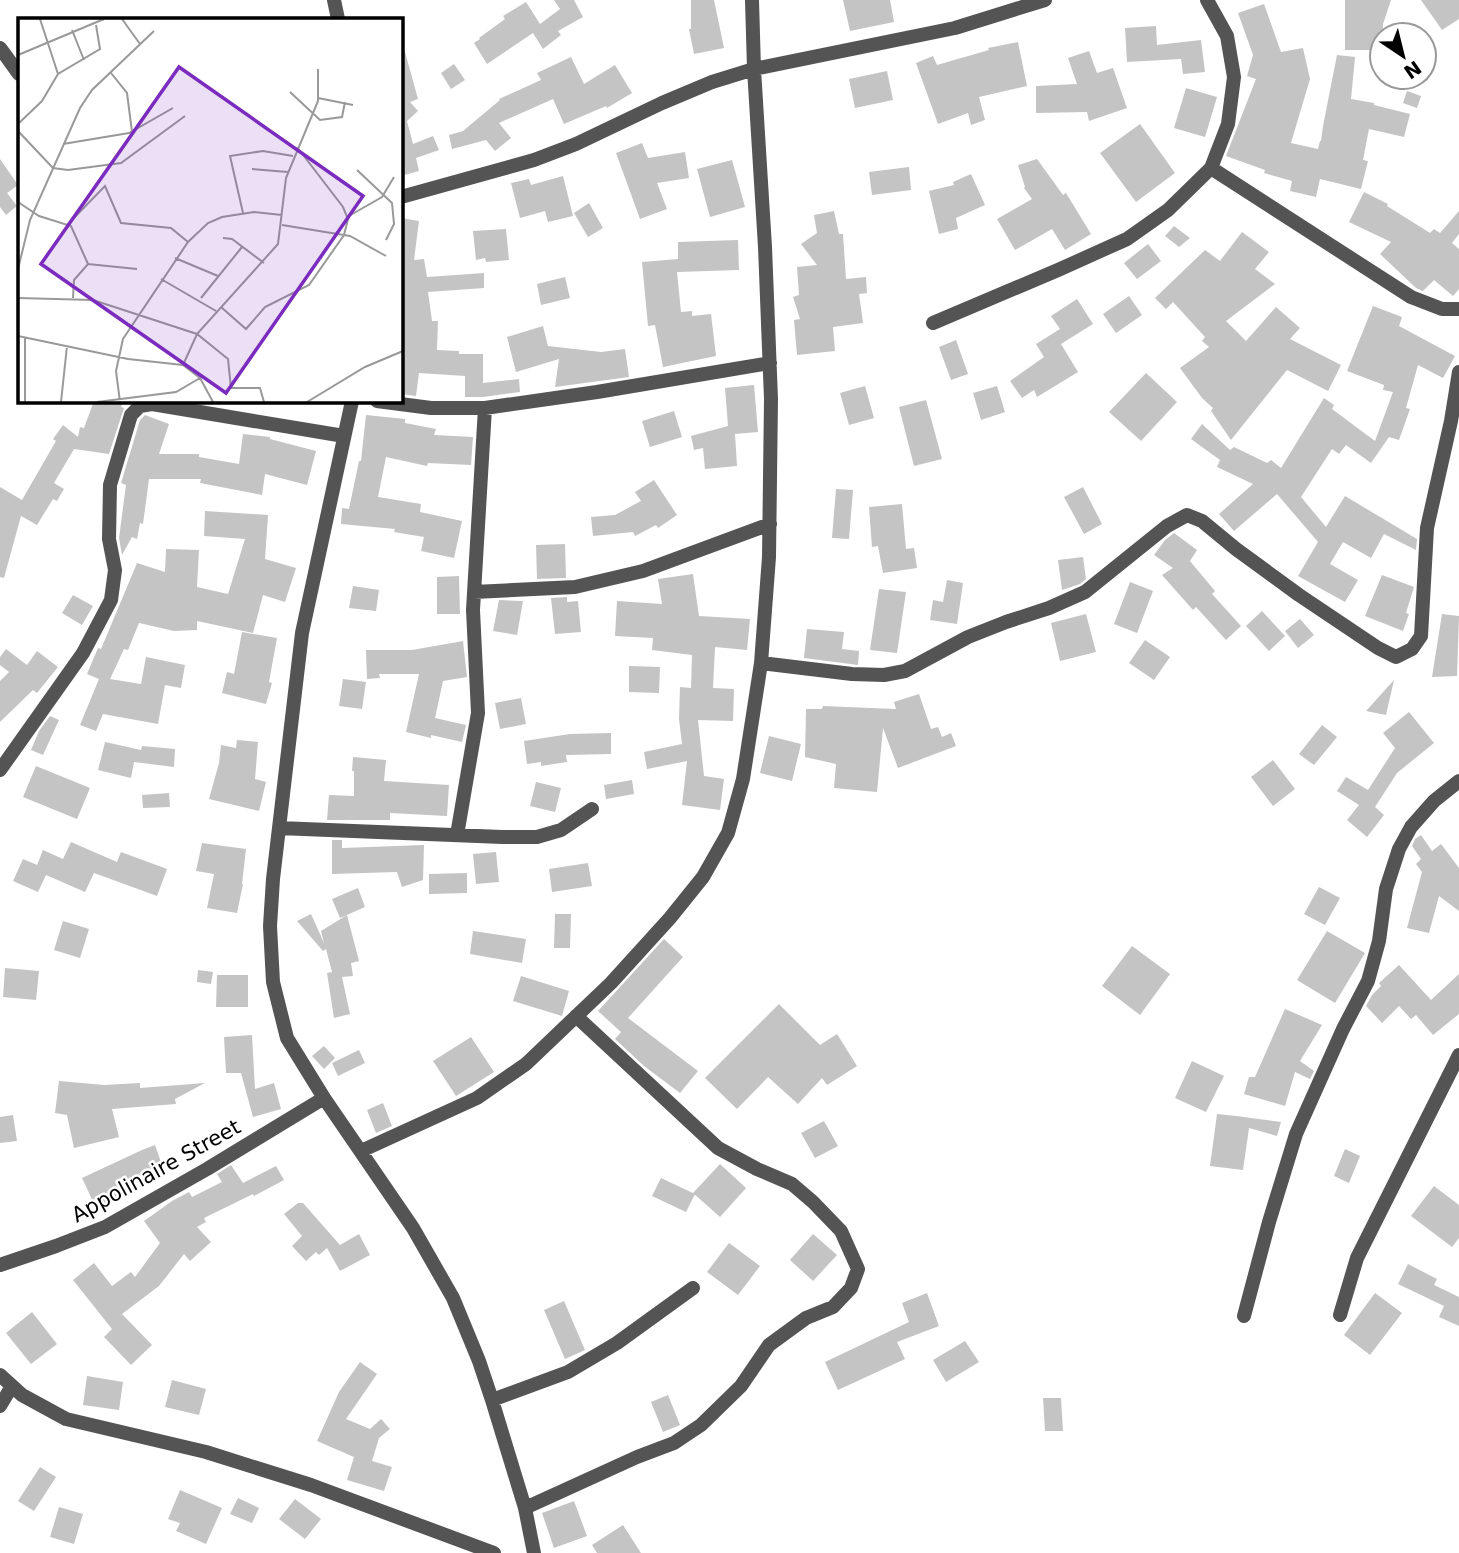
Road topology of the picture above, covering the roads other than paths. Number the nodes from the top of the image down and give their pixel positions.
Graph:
1 (334, 0) edge
2 (752, 0) edge
3 (1045, 0) edge
4 (1207, 0) edge
5 (338, 18) edge
6 (0, 48) edge
7 (754, 69) junction
8 (18, 73) edge
9 (1211, 168) junction
10 (402, 197) edge
11 (1459, 309) edge
12 (933, 323) dead end
13 (770, 363) junction
14 (1459, 372) edge
15 (352, 402) edge
16 (385, 402) edge
17 (485, 408) junction
18 (344, 436) junction
19 (770, 524) junction
20 (474, 592) junction
21 (761, 663) junction
22 (0, 770) edge
23 (1459, 780) edge
24 (592, 809) dead end
25 (279, 828) junction
26 (457, 835) junction
27 (576, 1016) junction
28 (1459, 1055) edge
29 (324, 1098) junction
30 (361, 1151) junction
31 (0, 1265) edge
32 (693, 1288) dead end
33 (1340, 1315) dead end
34 (1244, 1316) dead end
35 (0, 1375) edge
36 (12, 1386) junction
37 (492, 1400) junction
38 (0, 1406) edge
39 (525, 1508) junction
40 (494, 1553) edge
41 (534, 1553) edge

1 - 5 street
2 - 7 street
3 - 7 street
4 - 9 street
6 - 8 street
7 - 10 street
7 - 13 street
9 - 11 street
9 - 12 street
13 - 17 street
13 - 19 street
14 - 21 street
15 - 18 street
16 - 17 street
17 - 20 street
18 - 22 street
18 - 25 street
19 - 20 street
19 - 21 street
20 - 26 street
21 - 27 street
23 - 34 street
24 - 26 street
25 - 26 street
25 - 29 street
27 - 30 street
27 - 39 street
28 - 33 street
29 - 30 street
29 - 31 street, Appolinaire Street
30 - 37 street
32 - 37 street
35 - 36 street
36 - 38 street
36 - 40 street
37 - 39 street
39 - 41 street

